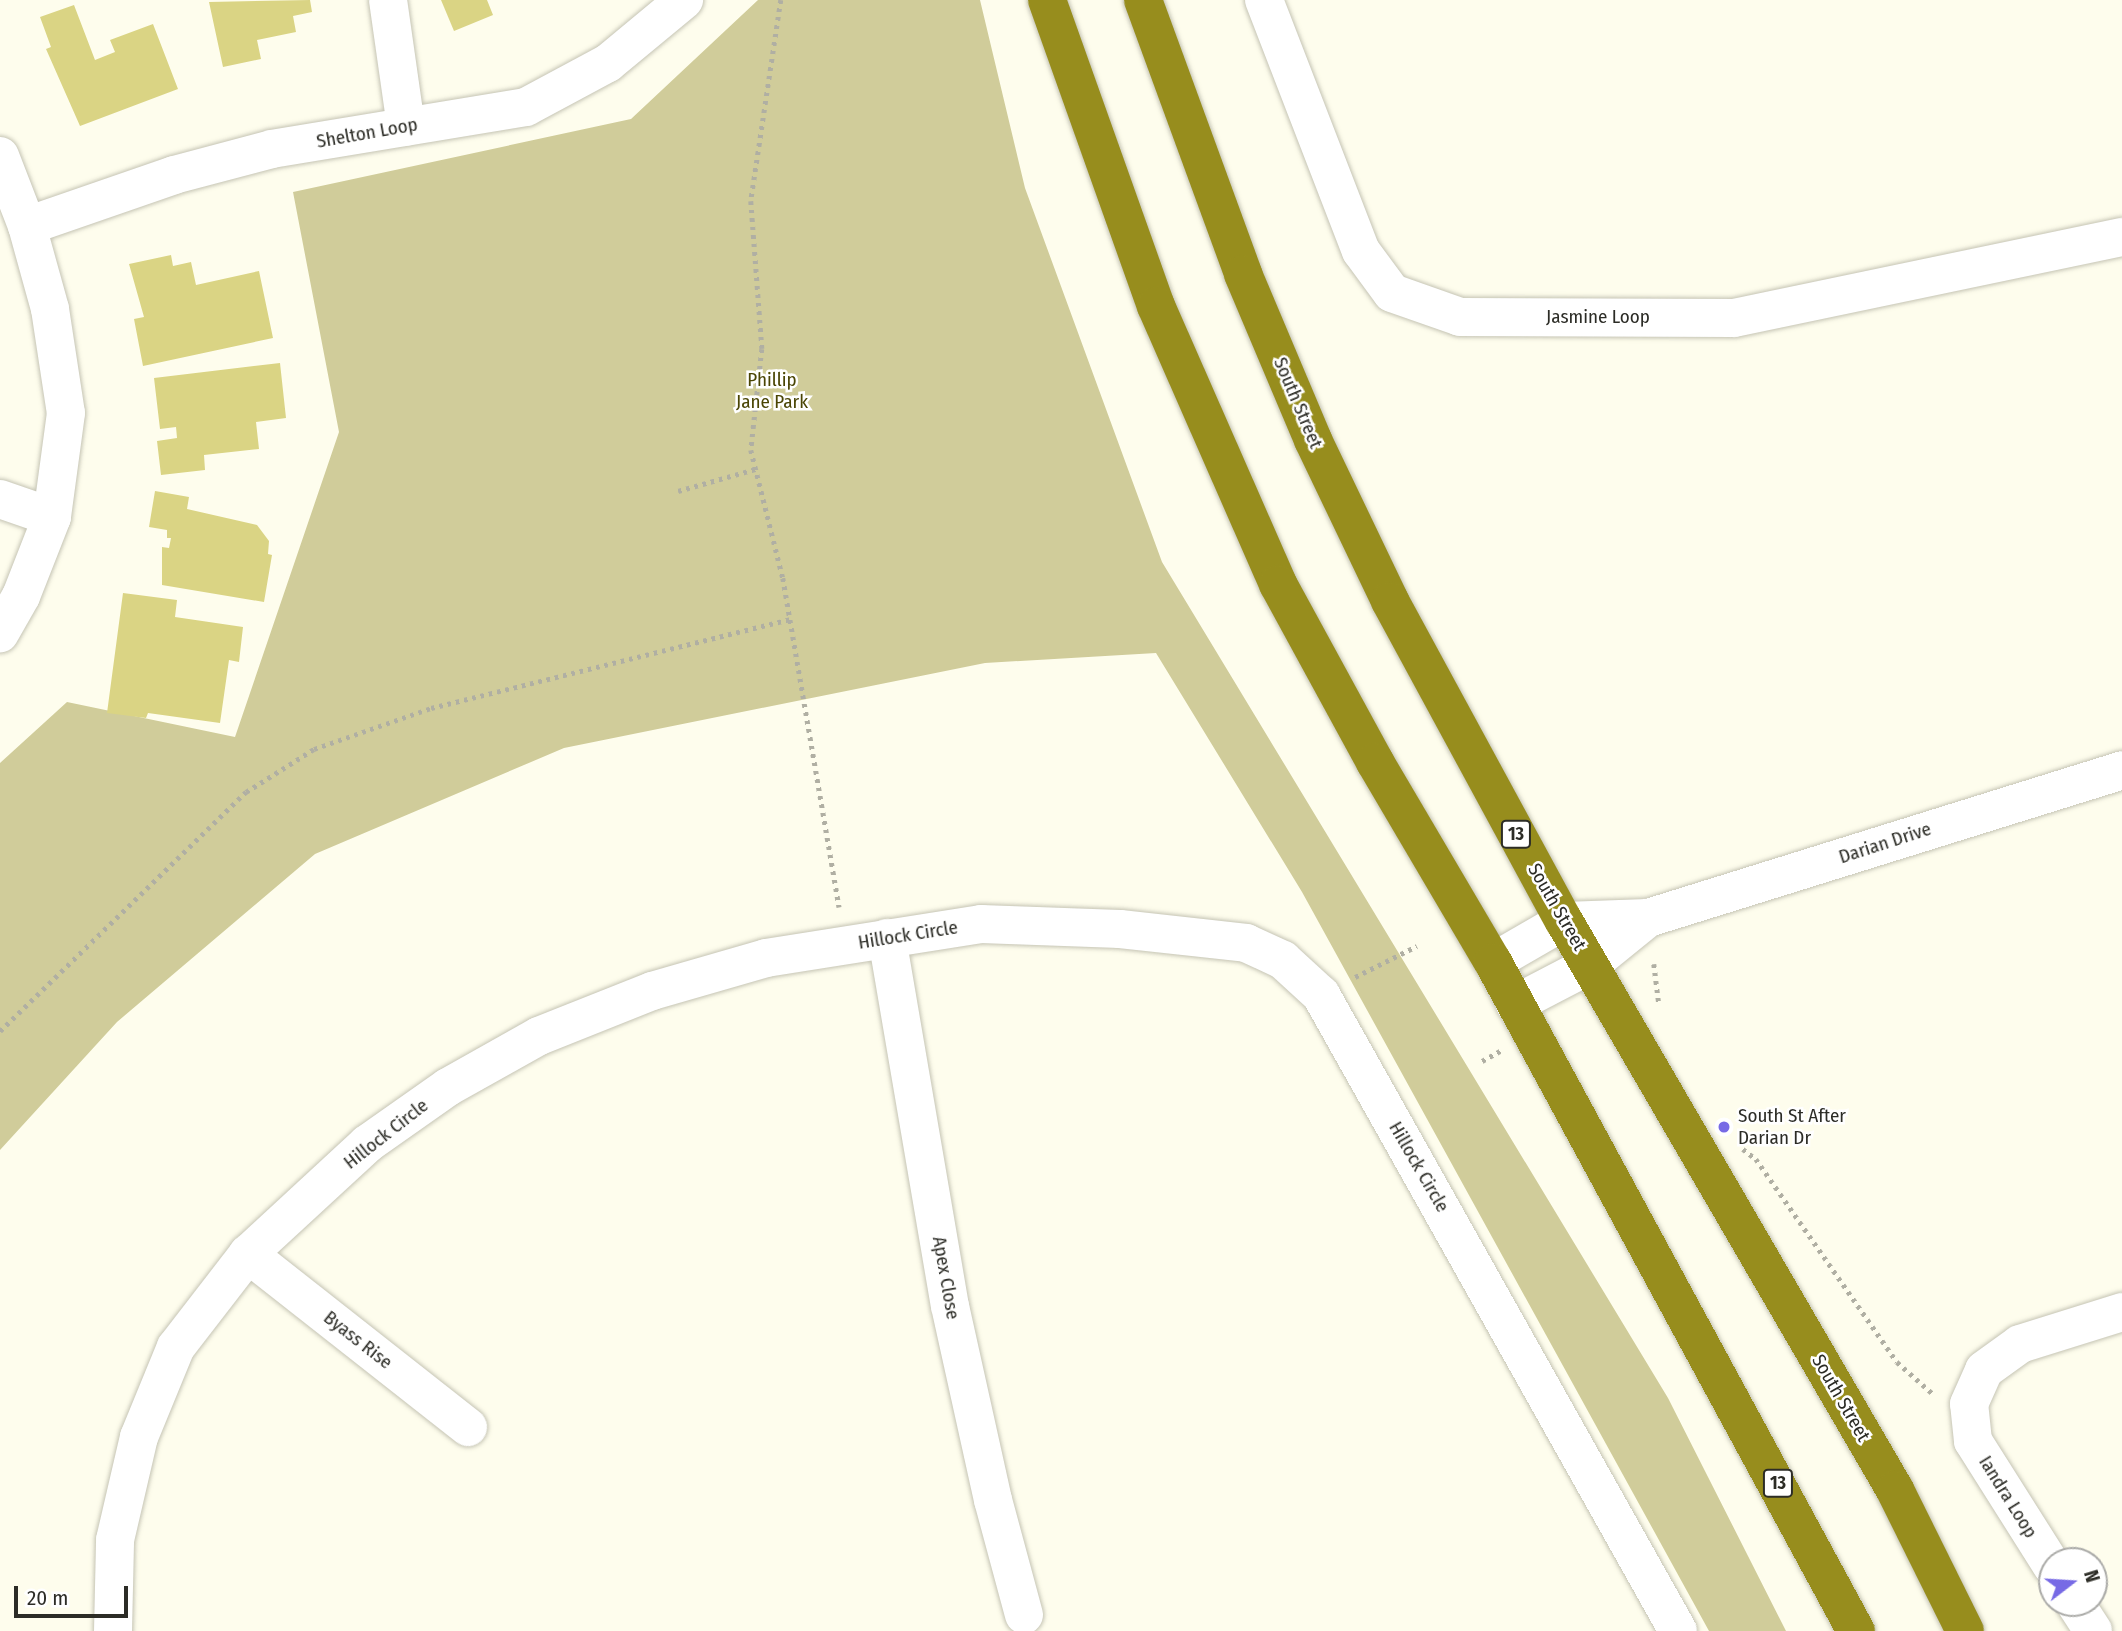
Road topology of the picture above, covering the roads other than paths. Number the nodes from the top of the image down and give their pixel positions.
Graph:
1 (388, 0) edge
2 (684, 0) edge
3 (1047, 0) edge
4 (1143, 0) edge
5 (1264, 0) edge
6 (406, 127) junction
7 (0, 156) edge
8 (27, 226) junction
9 (2122, 237) edge
10 (0, 499) edge
11 (52, 517) junction
12 (0, 634) edge
13 (2122, 770) edge
14 (1648, 918) junction
15 (1564, 921) junction
16 (887, 938) junction
17 (1493, 962) junction
18 (1590, 965) junction
19 (1516, 1004) junction
20 (248, 1254) junction
21 (2122, 1312) edge
22 (468, 1427) dead end
23 (2040, 1547) edge
24 (1024, 1615) dead end
25 (113, 1631) edge
26 (1678, 1631) edge
27 (1856, 1631) edge
28 (1965, 1631) edge

1 - 6 street
2 - 6 street, Shelton Loop
3 - 17 highway, 13
4 - 15 highway, South Street / 13
5 - 9 street, Jasmine Loop
6 - 8 street, Shelton Loop
7 - 8 street
8 - 11 street
10 - 11 street
11 - 12 street
13 - 14 street, Darian Drive
14 - 15 street, Darian Drive
14 - 18 street, Darian Drive
15 - 17 street, Darian Drive
15 - 18 highway, South Street / 13
16 - 20 street, Hillock Circle
16 - 24 street, Apex Close
16 - 26 street, Hillock Circle
17 - 19 highway, 13
18 - 19 street, Darian Drive
18 - 28 highway, South Street / 13
19 - 27 highway, 13
20 - 22 street, Byass Rise
20 - 25 street, Hillock Circle
21 - 23 street, Iandra Loop

